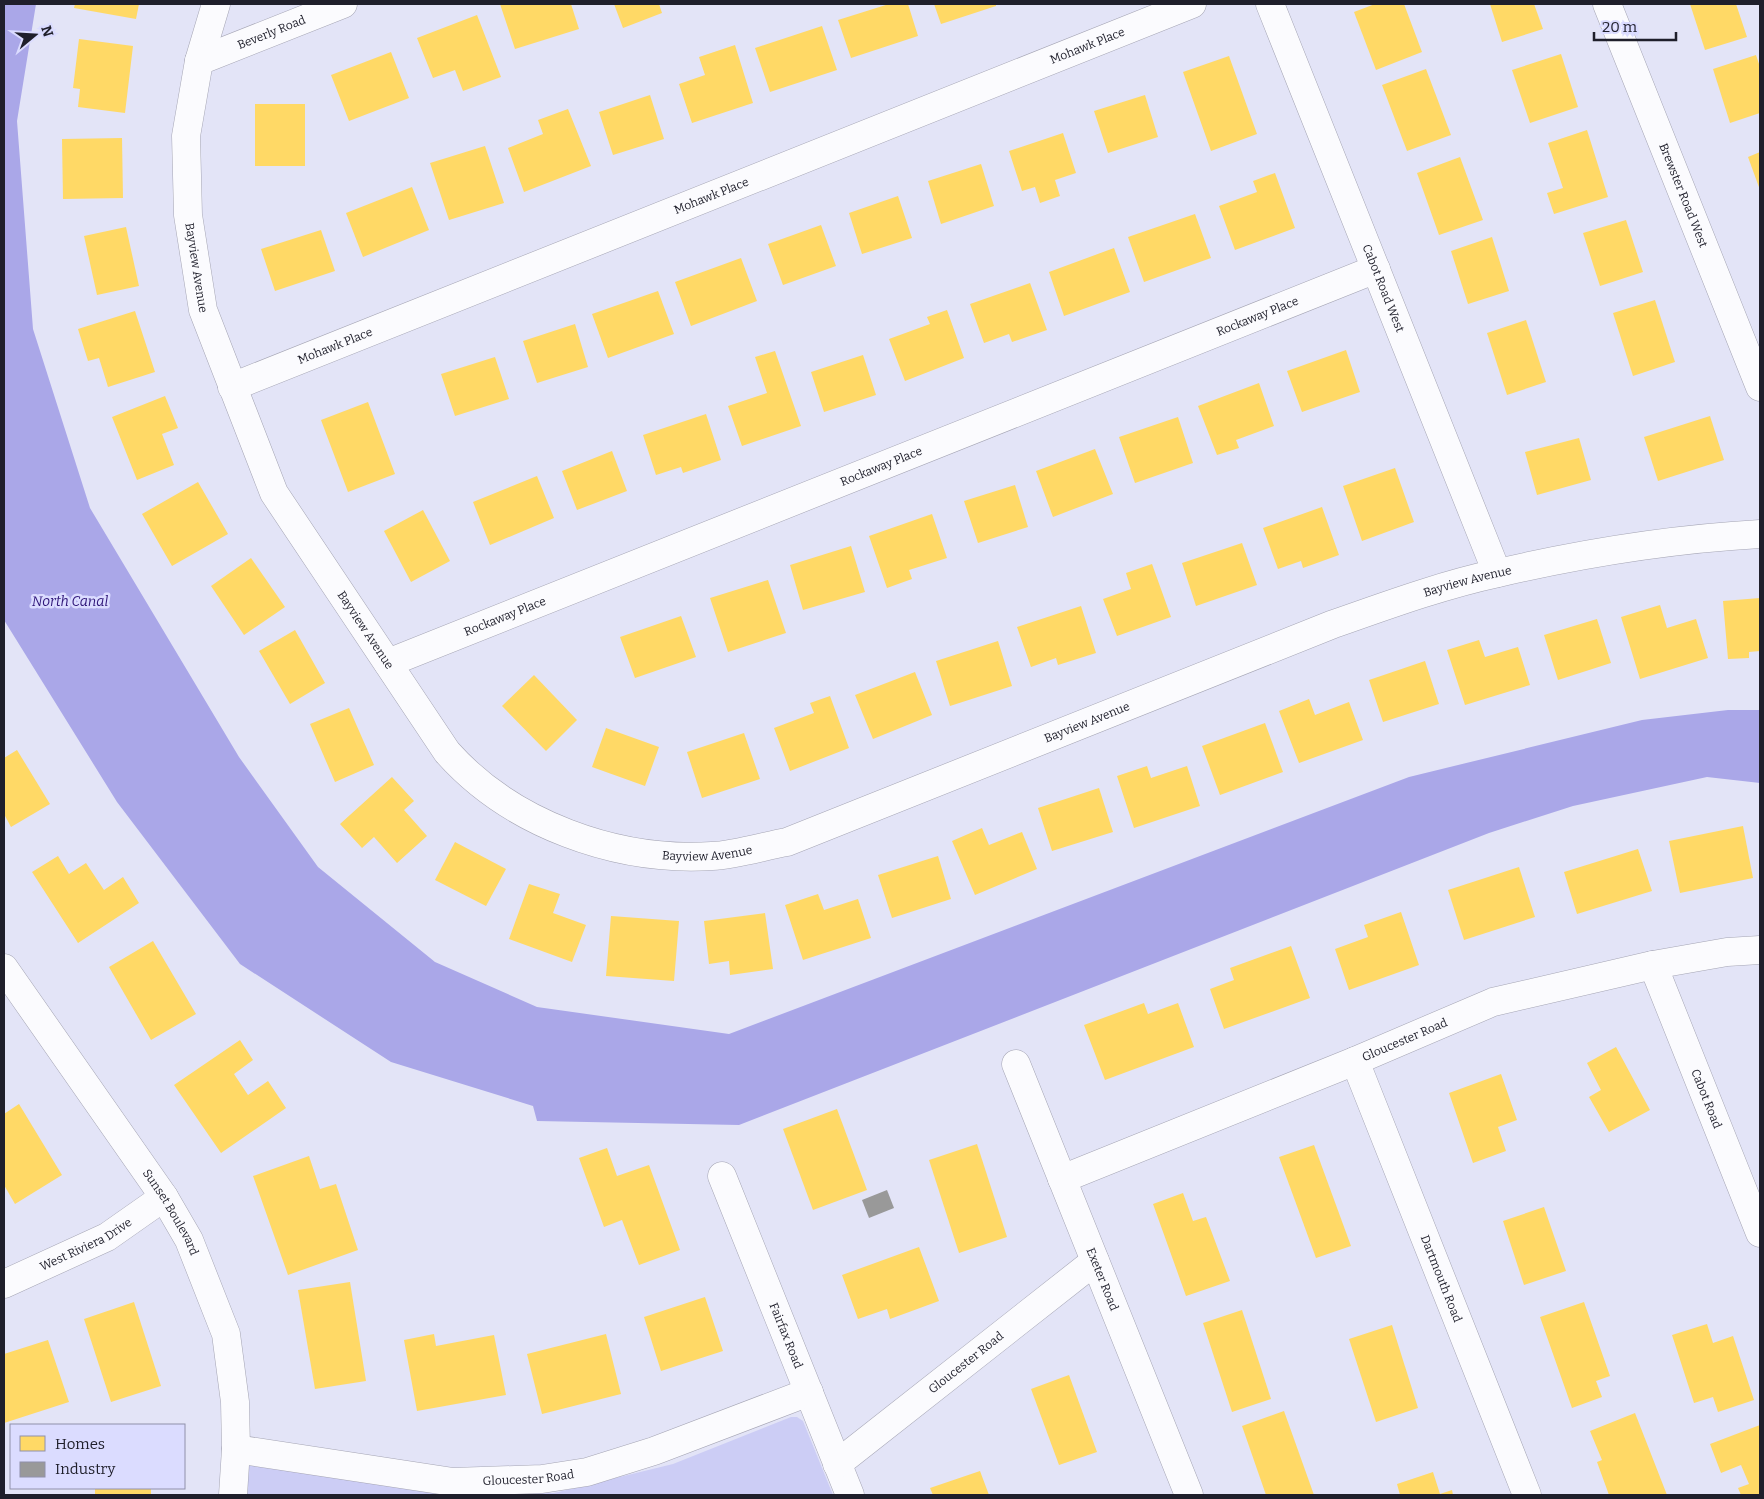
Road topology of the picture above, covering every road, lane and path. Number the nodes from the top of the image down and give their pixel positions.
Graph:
1 (216, 4) edge
2 (344, 4) edge
3 (1192, 4) edge
4 (1270, 4) edge
5 (1607, 4) edge
6 (199, 62) junction
7 (1376, 269) junction
8 (1760, 386) edge
9 (232, 387) junction
10 (1760, 534) edge
11 (1497, 573) junction
12 (388, 663) junction
13 (1760, 950) edge
14 (1653, 965) junction
15 (4, 968) edge
16 (1355, 1061) junction
17 (1016, 1064) dead end
18 (722, 1176) dead end
19 (1062, 1180) junction
20 (164, 1197) junction
21 (1760, 1233) edge
22 (1095, 1261) junction
23 (4, 1284) edge
24 (809, 1392) junction
25 (236, 1449) junction
26 (837, 1464) junction
27 (233, 1495) edge
28 (850, 1495) edge
29 (1189, 1495) edge
30 (1527, 1495) edge

1 - 6 street, Bayview Avenue
2 - 6 street, Beverly Road
3 - 9 street, Mohawk Place
4 - 7 street, Cabot Road West
5 - 8 street, Brewster Road West
6 - 9 street, Bayview Avenue
7 - 11 street, Cabot Road West
7 - 12 street, Rockaway Place
9 - 12 street, Bayview Avenue
10 - 11 street, Bayview Avenue
11 - 12 street, Bayview Avenue
13 - 14 street, Gloucester Road
14 - 16 street, Gloucester Road
14 - 21 street, Cabot Road
15 - 20 street, Sunset Boulevard
16 - 19 street, Gloucester Road
16 - 30 street, Dartmouth Road
17 - 19 street, Exeter Road
18 - 24 street, Fairfax Road
19 - 22 street, Exeter Road
20 - 23 street, West Riviera Drive
20 - 25 street, Sunset Boulevard
22 - 26 street, Gloucester Road
22 - 29 street, Exeter Road
24 - 25 street, Gloucester Road
24 - 26 street, Fairfax Road
25 - 27 street, Sunset Boulevard
26 - 28 street, Fairfax Road

